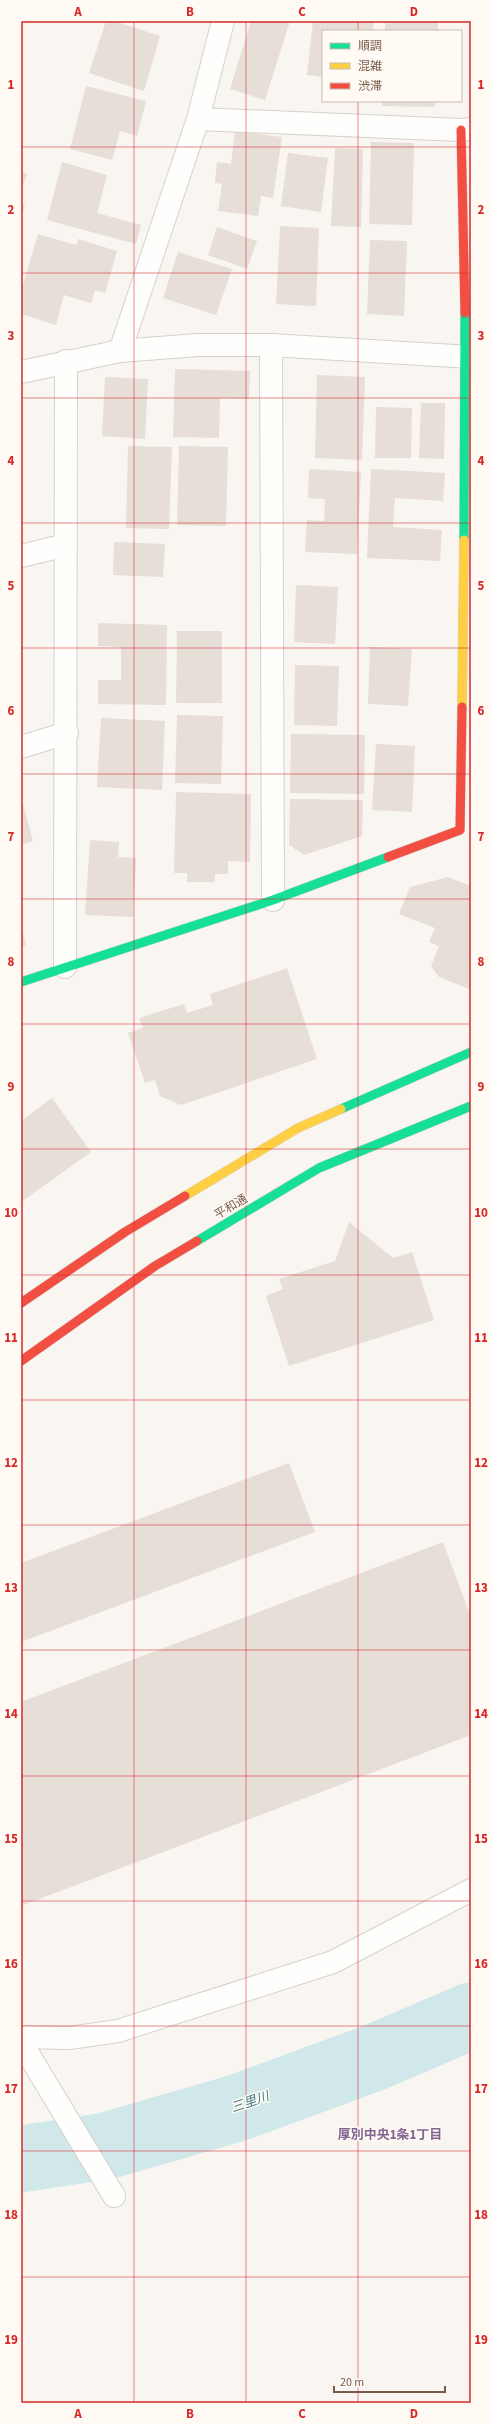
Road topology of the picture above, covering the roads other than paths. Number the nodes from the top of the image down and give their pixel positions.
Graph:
1 (223, 21) edge
2 (198, 119) junction
3 (466, 129) edge
4 (270, 345) junction
5 (120, 351) junction
6 (468, 356) edge
7 (66, 361) junction
8 (21, 372) edge
9 (66, 545) junction
10 (21, 556) edge
11 (67, 733) junction
12 (21, 747) edge
13 (273, 900) junction
14 (65, 967) junction
15 (21, 982) edge
16 (471, 1052) edge
17 (471, 1106) edge
18 (21, 1303) edge
19 (21, 1361) edge
20 (471, 1890) edge
21 (21, 2037) edge
22 (21, 2042) edge
23 (109, 2187) dead end

1 - 2 street
2 - 3 street
2 - 5 street
3 - 6 street
4 - 5 street
4 - 6 street
4 - 13 street
5 - 7 street
6 - 13 street
7 - 8 street
7 - 9 street
9 - 10 street
9 - 11 street
11 - 12 street
11 - 14 street
13 - 14 street
14 - 15 street
16 - 18 street
17 - 19 street, 平和通
20 - 21 street
22 - 23 street

